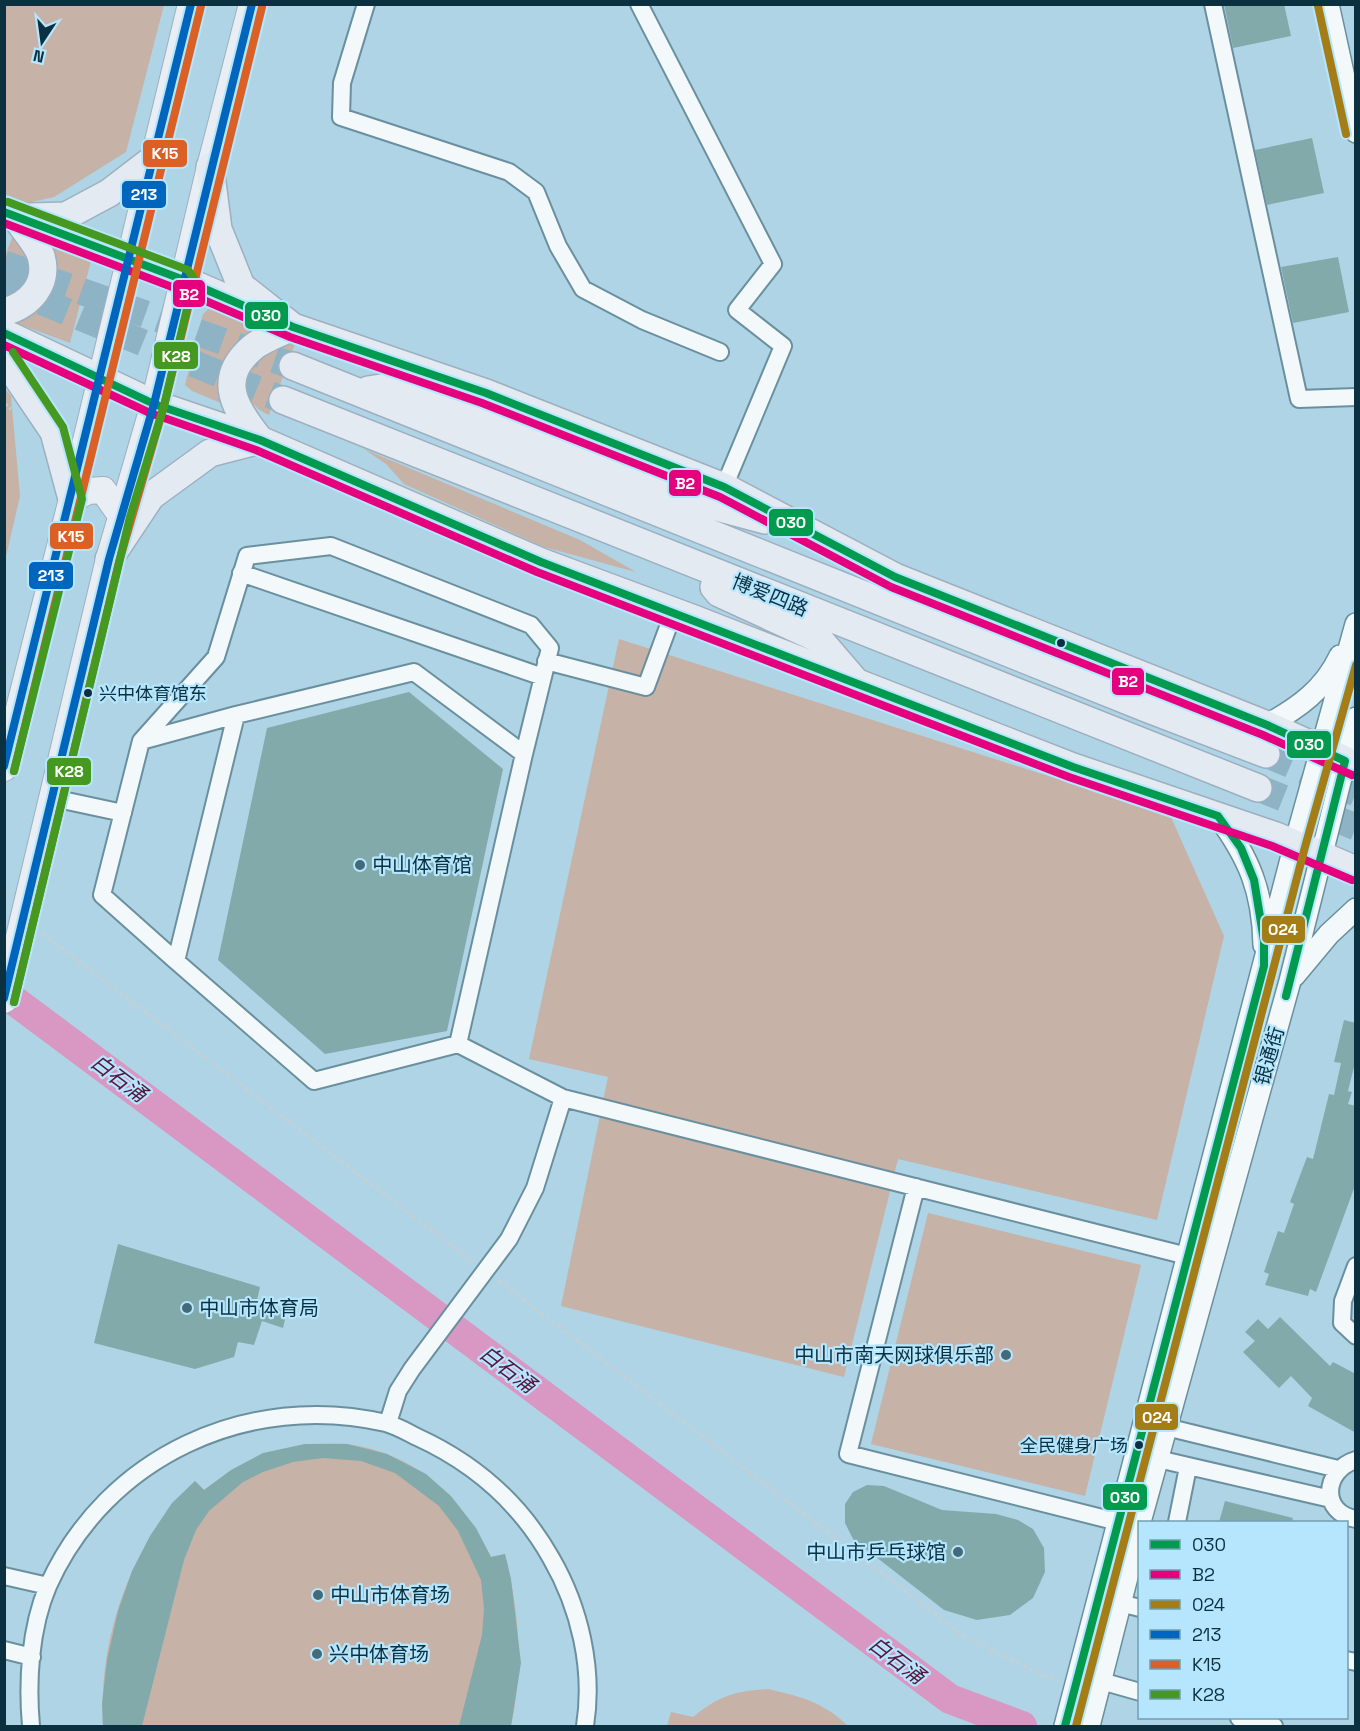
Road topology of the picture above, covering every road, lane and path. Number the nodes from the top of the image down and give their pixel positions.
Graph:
1 (191, 4) edge
2 (252, 4) edge
3 (366, 4) edge
4 (639, 4) edge
5 (1214, 4) edge
6 (1328, 4) edge
7 (1343, 4) edge
8 (1356, 63) edge
9 (1356, 132) edge
10 (156, 157) junction
11 (210, 166) junction
12 (10, 214) edge
13 (130, 260) junction
14 (184, 280) junction
15 (4, 312) edge
16 (293, 327) junction
17 (4, 333) edge
18 (720, 352) dead end
19 (4, 358) edge
20 (293, 366) tunnel mouth
21 (100, 378) junction
22 (357, 392) junction
23 (1356, 397) edge
24 (283, 400) tunnel mouth
25 (154, 404) junction
26 (260, 440) junction
27 (724, 487) junction
28 (72, 500) junction
29 (120, 514) junction
30 (109, 559) junction
31 (693, 564) junction
32 (242, 573) junction
33 (895, 576) junction
34 (674, 611) junction
35 (1356, 623) edge
36 (544, 669) junction
37 (859, 685) junction
38 (236, 715) junction
39 (1356, 718) edge
40 (1267, 725) junction
41 (141, 741) junction
42 (524, 754) junction
43 (1266, 754) tunnel mouth
44 (1341, 759) edge
45 (4, 768) edge
46 (1258, 788) tunnel mouth
47 (53, 798) junction
48 (123, 813) junction
49 (1218, 816) junction
50 (1295, 843) junction
51 (1320, 854) junction
52 (1356, 870) edge
53 (1356, 909) edge
54 (22, 931) junction
55 (176, 961) junction
56 (1264, 966) junction
57 (1290, 981) junction
58 (4, 1000) edge
59 (458, 1044) junction
60 (564, 1098) junction
61 (916, 1187) junction
62 (1188, 1256) junction
63 (1211, 1262) junction
64 (1356, 1266) edge
65 (481, 1274) junction
66 (1356, 1336) edge
67 (388, 1423) junction
68 (1166, 1427) junction
69 (1158, 1460) junction
70 (1356, 1460) edge
71 (1188, 1467) junction
72 (1338, 1469) junction
73 (1331, 1499) junction
74 (1356, 1519) edge
75 (1141, 1521) edge
76 (1177, 1521) edge
77 (1118, 1522) junction
78 (1138, 1525) edge
79 (1138, 1541) edge
80 (4, 1576) edge
81 (48, 1586) junction
82 (1130, 1606) edge
83 (4, 1650) edge
84 (33, 1657) junction
85 (1101, 1681) junction
86 (1138, 1691) edge
87 (1074, 1692) junction
88 (1091, 1717) edge
89 (1243, 1719) edge
90 (31, 1726) edge
91 (585, 1726) edge
92 (1065, 1726) edge
93 (1274, 1726) edge

1 - 10 main road
2 - 11 main road
3 - 18 street
4 - 27 street
5 - 23 street
6 - 9 street
7 - 8 street
10 - 12 highway
10 - 13 main road
11 - 14 main road
11 - 16 highway
12 - 13 highway
12 - 15 highway
13 - 14 highway
13 - 21 main road
14 - 16 highway
14 - 25 main road
16 - 26 highway
16 - 27 highway
17 - 21 highway
19 - 28 highway
20 - 22 highway, 博爱四路
21 - 25 highway
21 - 28 main road
22 - 33 highway
22 - 43 highway, 博爱四路
24 - 31 highway, 博爱四路
25 - 26 highway
25 - 29 main road
26 - 30 highway
26 - 34 highway
27 - 33 highway
28 - 29 main road
28 - 45 main road
29 - 30 main road
30 - 47 main road
31 - 37 highway
31 - 46 highway, 博爱四路
32 - 36 street
32 - 36 street
32 - 41 street
33 - 40 highway
34 - 36 street
34 - 37 highway
35 - 40 street
35 - 44 street
36 - 42 street
37 - 49 highway
38 - 41 street
38 - 42 street
38 - 55 street
39 - 44 street
40 - 44 highway
41 - 48 street
42 - 59 street
44 - 50 street, 银通街
44 - 51 street, 银通街
47 - 48 street
47 - 54 main road
48 - 55 street
49 - 50 highway
49 - 56 street
50 - 51 highway
50 - 56 street, 银通街
51 - 52 highway
51 - 57 street, 银通街
53 - 57 street
54 - 58 main road
54 - 65 path
55 - 59 street
56 - 62 street, 银通街
57 - 63 street, 银通街
59 - 60 street
60 - 61 street
60 - 65 street
61 - 62 street
61 - 77 street
62 - 63 street
62 - 77 street, 银通街
63 - 68 street, 银通街
64 - 66 street
65 - 67 street
65 - 87 path
67 - 81 street
67 - 91 street
68 - 69 street, 银通街
68 - 72 street
69 - 71 street
69 - 75 street, 银通街
70 - 72 street
71 - 73 street
71 - 76 street
72 - 73 street
73 - 74 street
77 - 78 street
77 - 87 street, 银通街
79 - 82 street, 银通街
80 - 81 street
81 - 84 street
82 - 85 street, 银通街
83 - 84 street
84 - 90 street
85 - 86 street
85 - 88 street, 银通街
87 - 92 street, 银通街
89 - 93 street

